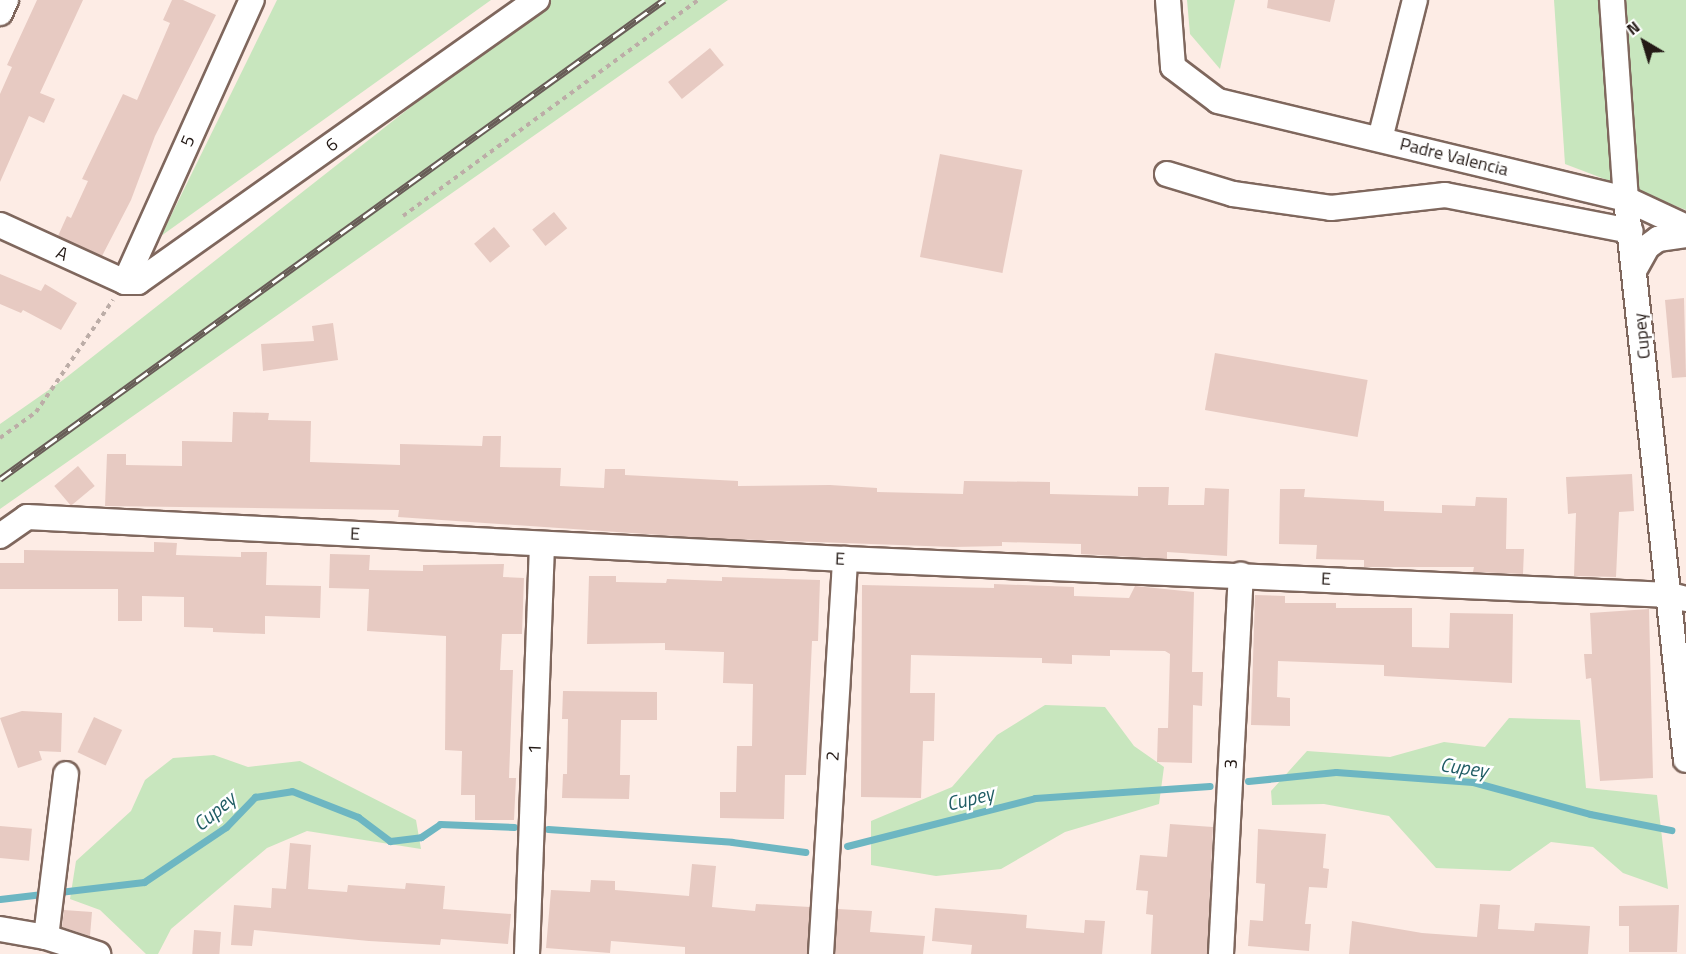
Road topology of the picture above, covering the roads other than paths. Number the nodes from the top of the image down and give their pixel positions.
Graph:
1 (6, 0) edge
2 (252, 0) edge
3 (537, 0) edge
4 (1168, 0) edge
5 (1415, 0) edge
6 (1612, 0) edge
7 (0, 13) edge
8 (1380, 139) junction
9 (1167, 174) dead end
10 (1626, 199) junction
11 (0, 225) edge
12 (1686, 227) edge
13 (1631, 231) junction
14 (1686, 235) edge
15 (1635, 269) junction
16 (125, 282) junction
17 (0, 536) edge
18 (542, 544) junction
19 (846, 559) junction
20 (1241, 575) junction
21 (1678, 597) edge
22 (1686, 760) edge
23 (66, 774) dead end
24 (0, 929) edge
25 (46, 937) junction
26 (98, 954) edge
27 (527, 954) edge
28 (821, 954) edge
29 (1221, 954) edge

1 - 7 street
2 - 16 street, 5
3 - 16 street, 6
4 - 8 street, Padre Valencia
5 - 8 street
6 - 10 street, Cupey
8 - 10 street, Padre Valencia
9 - 13 street
10 - 12 street, Padre Valencia
10 - 13 street, Cupey
11 - 16 street, A
13 - 15 street, Cupey
14 - 15 street
15 - 21 street, Cupey
17 - 18 street, E
18 - 19 street, E
18 - 27 street, 1
19 - 20 street, E
19 - 28 street, 2
20 - 21 street, E
20 - 29 street, 3
21 - 22 street, Cupey
23 - 25 street
24 - 25 street
25 - 26 street

